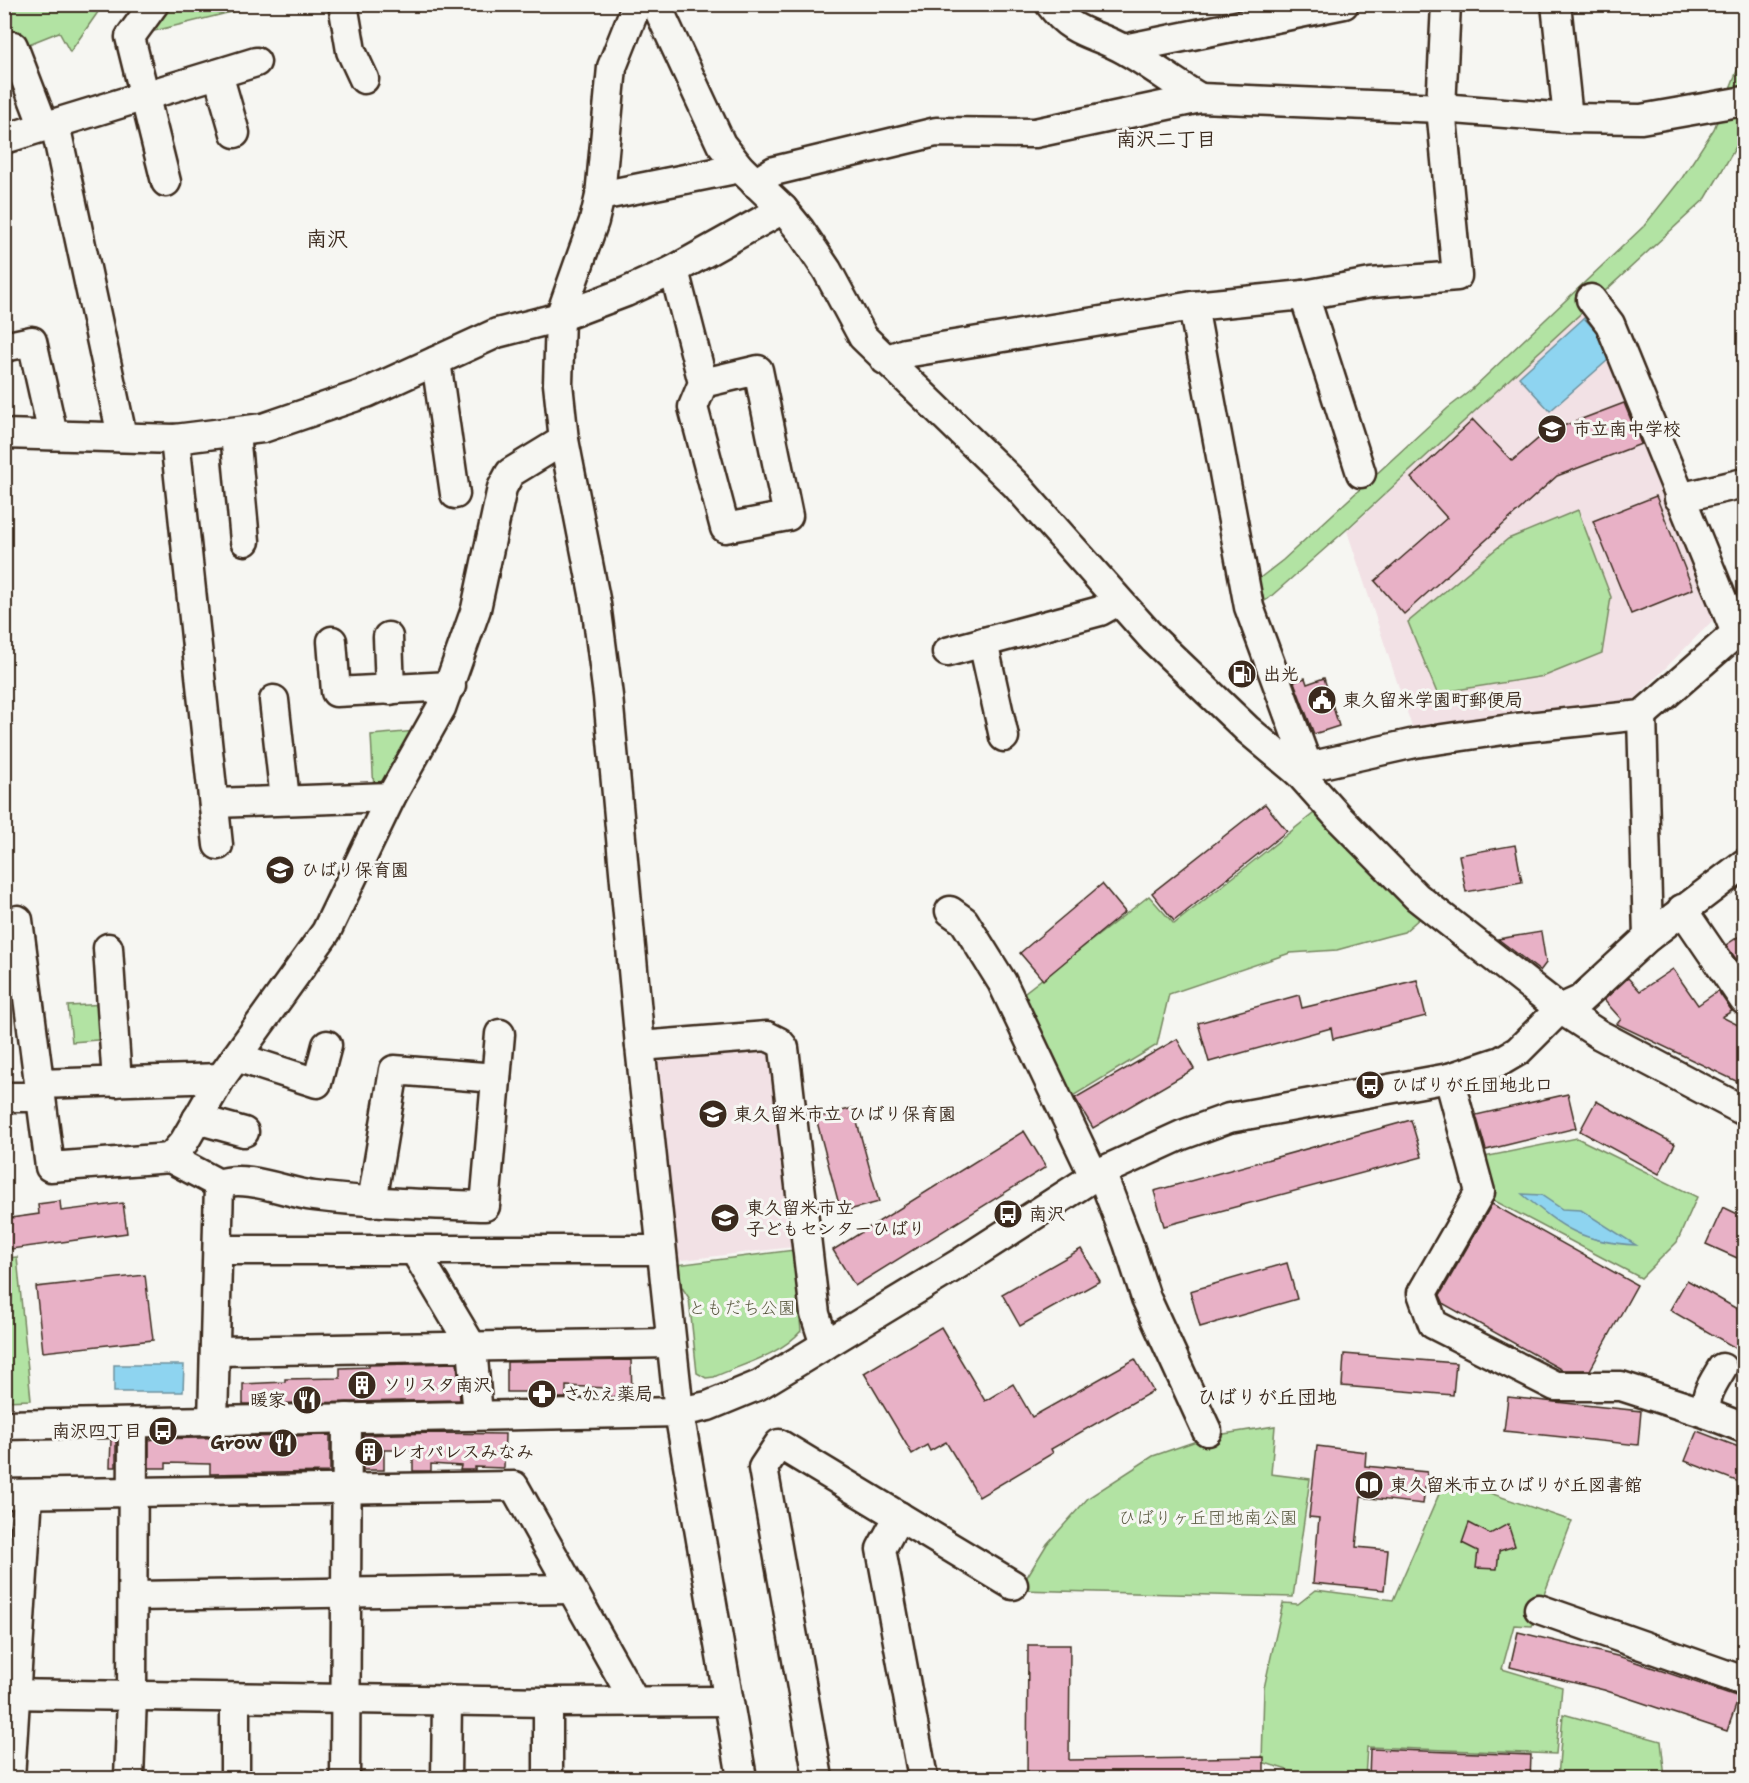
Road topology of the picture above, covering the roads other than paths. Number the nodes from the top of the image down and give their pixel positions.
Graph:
1 (154, 4) edge
2 (343, 4) edge
3 (637, 4) edge
4 (656, 4) edge
5 (1050, 4) edge
6 (1344, 4) edge
7 (1446, 4) edge
8 (1556, 4) edge
9 (1287, 10) edge
10 (4, 49) edge
11 (1124, 49) junction
12 (256, 62) dead end
13 (218, 74) junction
14 (364, 79) dead end
15 (146, 96) junction
16 (1200, 98) junction
17 (1744, 101) edge
18 (1442, 108) junction
19 (1568, 118) junction
20 (49, 125) junction
21 (235, 133) dead end
22 (4, 139) edge
23 (748, 176) junction
24 (166, 182) dead end
25 (600, 196) junction
26 (783, 209) junction
27 (674, 270) junction
28 (1304, 295) junction
29 (1591, 299) dead end
30 (1193, 306) junction
31 (560, 317) junction
32 (4, 347) edge
33 (885, 360) junction
34 (436, 361) junction
35 (703, 383) junction
36 (235, 433) junction
37 (4, 434) edge
38 (53, 435) junction
39 (122, 436) junction
40 (175, 440) junction
41 (564, 440) junction
42 (1361, 473) dead end
43 (1744, 483) edge
44 (455, 494) dead end
45 (1679, 498) junction
46 (244, 541) dead end
47 (1118, 601) junction
48 (388, 637) dead end
49 (332, 641) dead end
50 (983, 642) junction
51 (947, 652) dead end
52 (451, 686) junction
53 (390, 690) junction
54 (274, 700) dead end
55 (1642, 715) junction
56 (1004, 737) dead end
57 (1303, 769) junction
58 (391, 797) junction
59 (285, 800) junction
60 (215, 803) junction
61 (218, 845) dead end
62 (1744, 864) edge
63 (1682, 909) junction
64 (950, 911) dead end
65 (18, 921) dead end
66 (1648, 937) junction
67 (108, 948) dead end
68 (1744, 1000) edge
69 (1560, 1010) junction
70 (500, 1034) dead end
71 (327, 1045) dead end
72 (640, 1046) junction
73 (228, 1068) junction
74 (496, 1078) junction
75 (1449, 1078) junction
76 (117, 1082) junction
77 (40, 1091) junction
78 (4, 1097) edge
79 (1742, 1105) edge
80 (197, 1119) junction
81 (244, 1132) dead end
82 (170, 1158) junction
83 (1097, 1174) junction
84 (219, 1184) junction
85 (372, 1202) junction
86 (219, 1250) junction
87 (660, 1250) junction
88 (415, 1251) junction
89 (670, 1343) junction
90 (825, 1345) junction
91 (472, 1347) junction
92 (215, 1351) junction
93 (1722, 1368) dead end
94 (679, 1412) junction
95 (1708, 1414) junction
96 (478, 1415) junction
97 (347, 1418) junction
98 (213, 1422) junction
99 (133, 1423) junction
100 (4, 1425) edge
101 (1744, 1428) edge
102 (1207, 1431) dead end
103 (346, 1488) junction
104 (132, 1492) junction
105 (16, 1494) edge
106 (899, 1516) junction
107 (1013, 1585) dead end
108 (572, 1588) junction
109 (346, 1593) junction
110 (133, 1596) junction
111 (1539, 1609) dead end
112 (1744, 1681) edge
113 (10, 1694) edge
114 (132, 1697) junction
115 (235, 1698) junction
116 (347, 1699) junction
117 (447, 1700) junction
118 (634, 1700) junction
119 (728, 1701) junction
120 (548, 1702) junction
121 (10, 1779) edge
122 (129, 1779) edge
123 (235, 1779) edge
124 (345, 1779) edge
125 (446, 1779) edge
126 (548, 1779) edge
127 (742, 1779) edge
128 (818, 1779) edge
129 (923, 1779) edge

1 - 15 street
2 - 14 street
3 - 25 street
4 - 23 street
5 - 11 street
6 - 9 street
7 - 18 street
8 - 19 street
9 - 11 street
10 - 20 street
11 - 16 street
12 - 13 street
13 - 15 street
13 - 21 street
15 - 20 street
15 - 24 street
16 - 18 street
16 - 23 street
17 - 19 street
18 - 19 street
18 - 28 street
20 - 22 street
20 - 39 street
23 - 25 street
23 - 26 street
25 - 31 street
26 - 27 street
26 - 33 street
27 - 31 street
27 - 35 street
28 - 30 street
28 - 42 street
29 - 45 street
30 - 33 street
30 - 57 street
31 - 34 street
31 - 41 street
32 - 38 street
33 - 47 street
34 - 36 street
34 - 44 street
35 - 35 street
36 - 40 street
36 - 46 street
37 - 38 street
38 - 39 street
39 - 40 street
40 - 60 street
41 - 52 street
41 - 72 street
43 - 45 street
45 - 55 street
47 - 50 street
47 - 57 street
48 - 53 street
49 - 53 street
50 - 51 street
50 - 56 street
52 - 53 street
52 - 58 street
54 - 59 street
55 - 57 street
55 - 66 street
57 - 69 street
58 - 59 street
58 - 73 street
59 - 60 street
60 - 61 street
62 - 63 street
63 - 66 street
63 - 68 street
64 - 83 street
65 - 77 street
66 - 69 street
67 - 76 street
69 - 75 street
69 - 79 street
70 - 74 street
71 - 73 street
72 - 87 street
72 - 90 street
73 - 76 street
73 - 80 street
74 - 85 street
74 - 85 street
75 - 83 street
75 - 95 street
76 - 77 street
77 - 78 street
77 - 82 street
80 - 81 street
80 - 82 street
82 - 84 street
83 - 90 street
83 - 102 street
84 - 85 street
84 - 86 street
86 - 88 street
86 - 92 street
87 - 88 street
87 - 89 street
88 - 91 street
89 - 91 street
89 - 94 street
90 - 94 street
91 - 92 street
91 - 96 street
92 - 98 street
93 - 95 street
94 - 96 street
94 - 119 street
95 - 101 street
96 - 97 street
97 - 98 street
97 - 103 street
98 - 99 street
99 - 100 street
99 - 104 street
103 - 104 street
103 - 108 street
103 - 109 street
104 - 105 street
104 - 110 street
105 - 113 street
106 - 107 street
106 - 128 street
106 - 129 street
108 - 109 street
108 - 118 street
109 - 110 street
109 - 116 street
110 - 114 street
111 - 112 street
113 - 114 street
113 - 121 street
114 - 115 street
114 - 122 street
115 - 116 street
115 - 123 street
116 - 117 street
116 - 124 street
117 - 120 street
117 - 125 street
118 - 119 street
118 - 120 street
119 - 127 street
120 - 126 street

